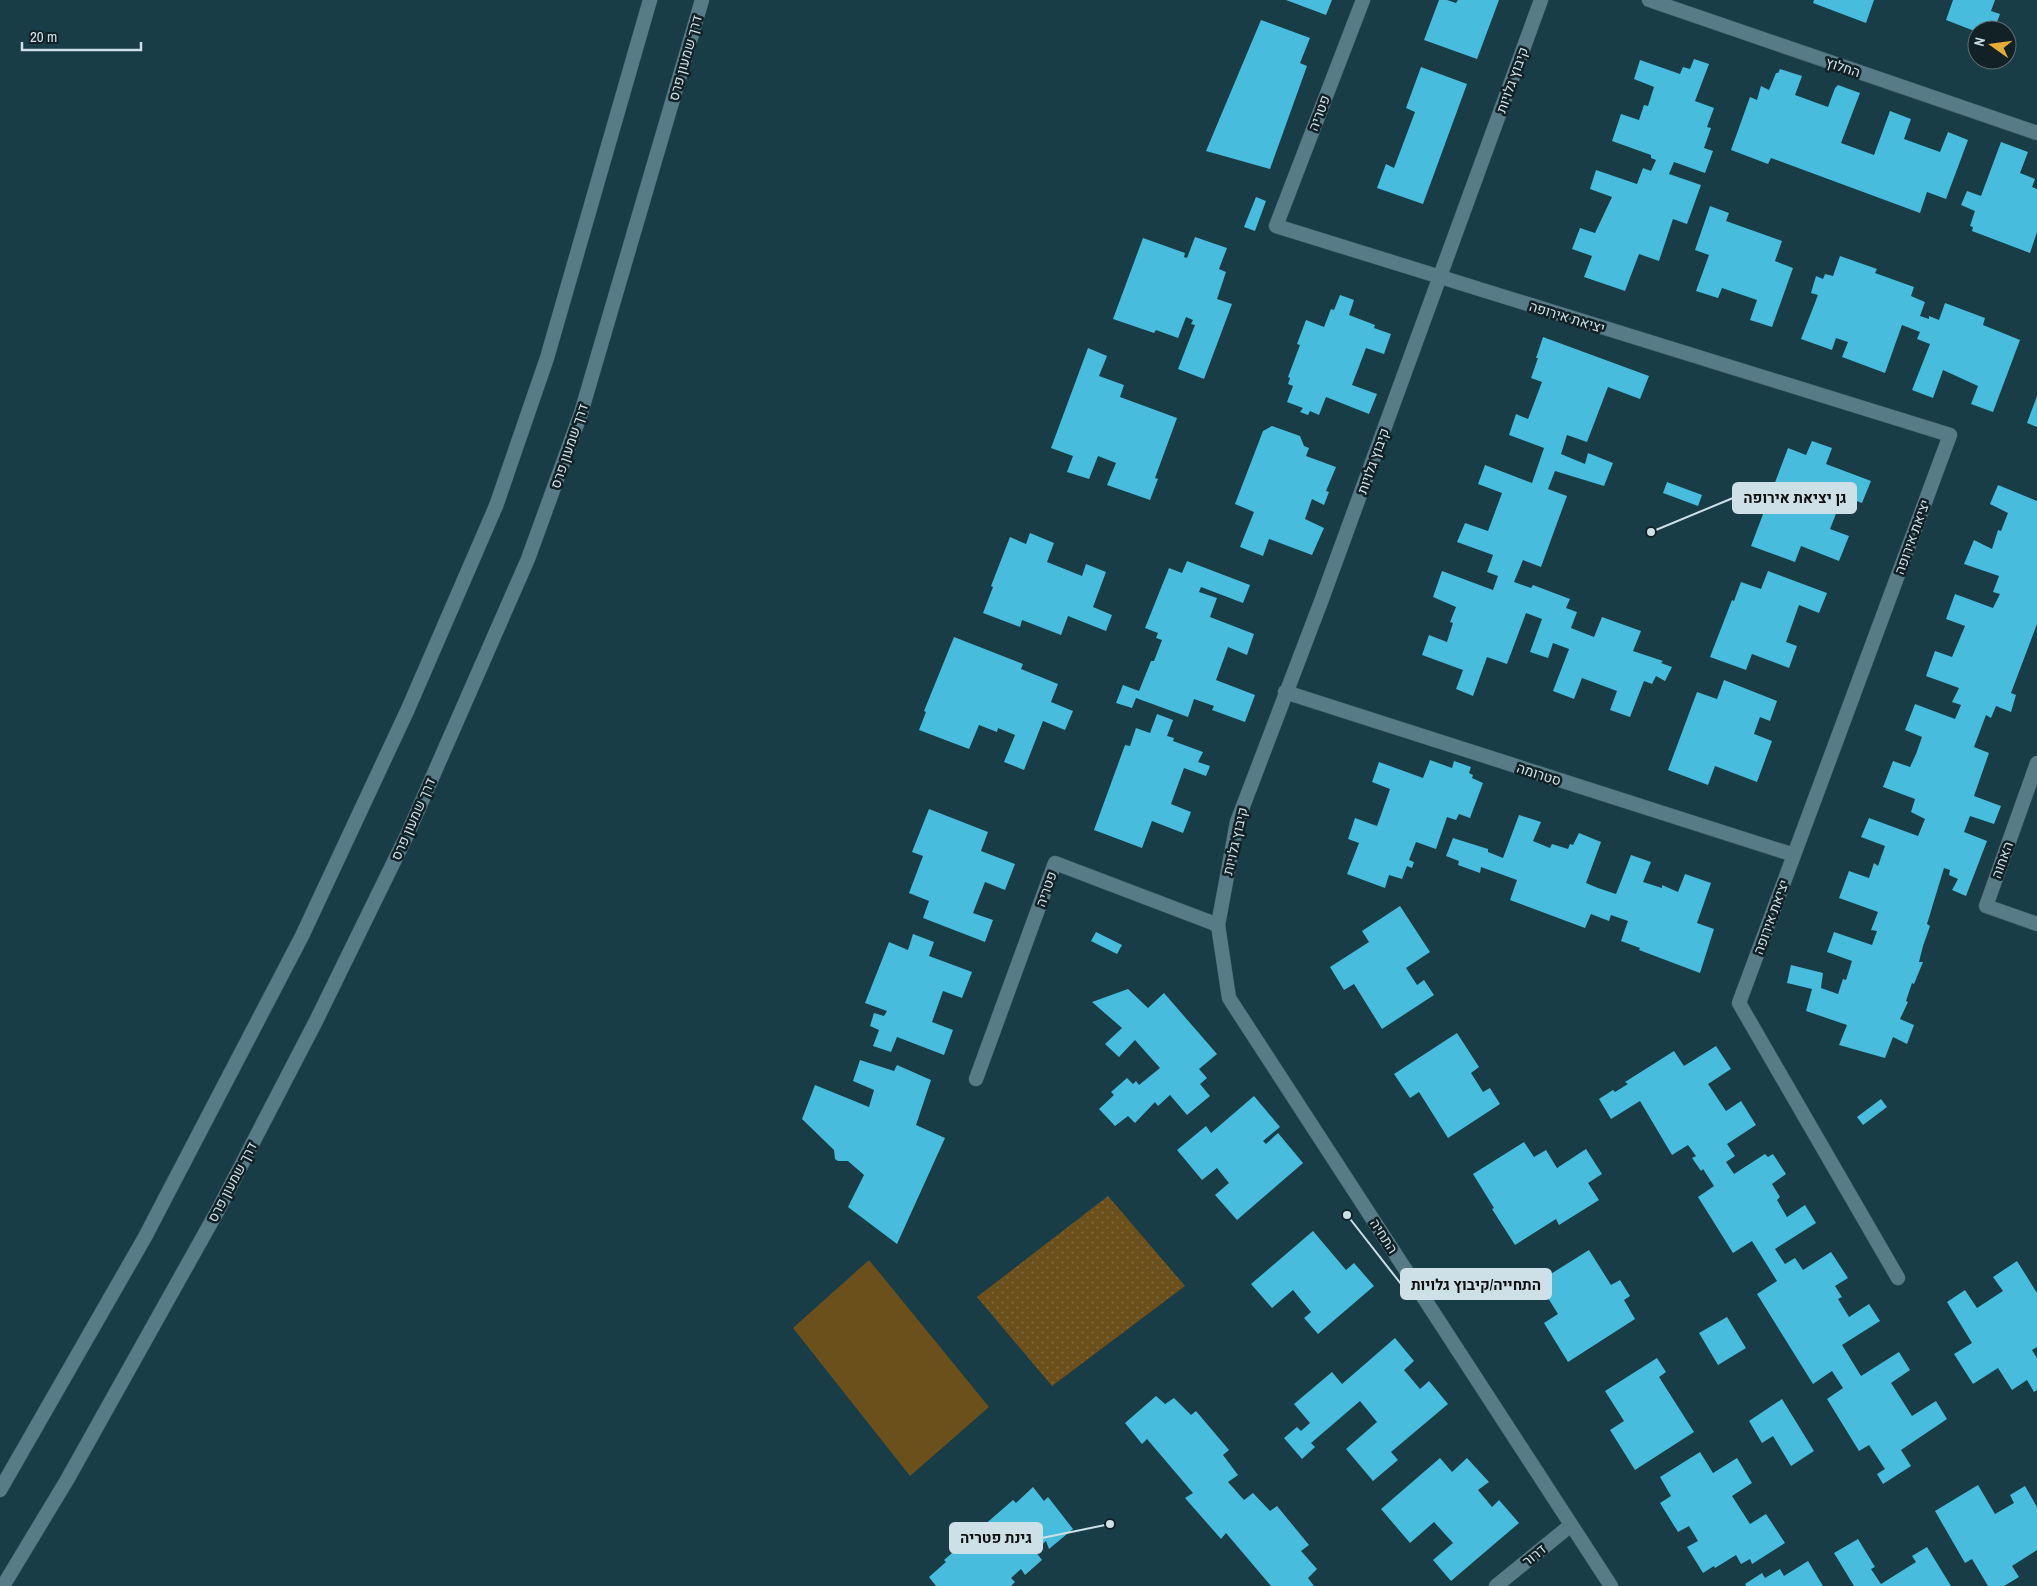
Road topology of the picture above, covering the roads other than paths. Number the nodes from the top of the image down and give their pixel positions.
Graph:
1 (650, 0) edge
2 (702, 0) edge
3 (1363, 0) edge
4 (1541, 0) edge
5 (1649, 0) edge
6 (2037, 133) edge
7 (1276, 226) joint
8 (1439, 278) junction
9 (1285, 692) junction
10 (2037, 763) edge
11 (1794, 856) junction
12 (2037, 924) edge
13 (1218, 925) junction
14 (976, 1079) dead end
15 (1898, 1278) dead end
16 (0, 1490) edge
17 (1571, 1525) junction
18 (2, 1586) edge
19 (1496, 1586) edge
20 (1611, 1586) edge

1 - 16 street
2 - 18 street, דרך שמעון פרס
3 - 7 street, פטריה
4 - 8 street, קיבוץ גלויות
5 - 6 street, החלוץ
7 - 8 street, יציאת אירופה
8 - 9 street, קיבוץ גלויות
8 - 11 street, יציאת אירופה
9 - 11 street, סטרומה
9 - 13 street, קיבוץ גלויות
10 - 12 street, האחוה
11 - 15 street, יציאת אירופה
13 - 14 street, פטריה
13 - 17 street, התחיה
17 - 19 street, דרור
17 - 20 street, התחיה

